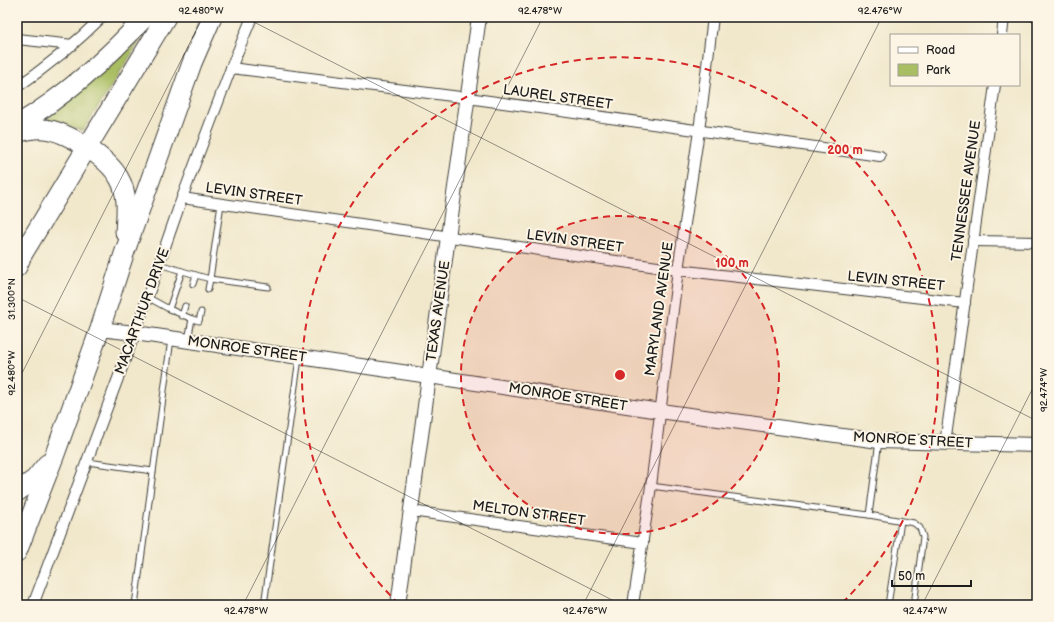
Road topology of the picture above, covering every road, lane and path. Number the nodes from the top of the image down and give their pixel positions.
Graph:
1 (102, 17) edge
2 (145, 17) edge
3 (166, 17) edge
4 (212, 17) edge
5 (252, 17) edge
6 (479, 17) edge
7 (713, 17) edge
8 (1004, 17) edge
9 (1002, 34) edge
10 (17, 39) edge
11 (73, 45) junction
12 (231, 68) junction
13 (995, 86) edge
14 (17, 87) edge
15 (468, 98) junction
16 (17, 125) edge
17 (699, 131) junction
18 (17, 133) edge
19 (87, 147) junction
20 (880, 156) dead end
21 (182, 198) junction
22 (221, 204) junction
23 (448, 237) junction
24 (973, 241) junction
25 (1037, 242) edge
26 (124, 254) junction
27 (159, 264) junction
28 (17, 267) edge
29 (678, 270) junction
30 (182, 271) junction
31 (196, 275) junction
32 (210, 279) junction
33 (193, 284) dead end
34 (268, 287) dead end
35 (208, 289) dead end
36 (147, 297) junction
37 (965, 303) junction
38 (185, 306) dead end
39 (169, 309) junction
40 (201, 312) dead end
41 (182, 316) junction
42 (192, 319) junction
43 (100, 329) junction
44 (135, 333) junction
45 (171, 338) junction
46 (188, 341) junction
47 (299, 357) junction
48 (429, 376) junction
49 (660, 411) junction
50 (879, 441) junction
51 (945, 444) junction
52 (1037, 445) edge
53 (55, 454) junction
54 (87, 462) junction
55 (153, 471) junction
56 (651, 486) junction
57 (17, 492) edge
58 (411, 511) junction
59 (869, 515) junction
60 (900, 521) junction
61 (643, 543) junction
62 (17, 552) edge
63 (33, 605) edge
64 (135, 605) edge
65 (264, 605) edge
66 (398, 605) edge
67 (633, 605) edge
68 (888, 605) edge
69 (914, 605) edge

1 - 11 street
2 - 16 highway
3 - 19 highway
4 - 26 highway
5 - 12 street, MACARTHUR DRIVE
6 - 15 main road, TEXAS AVENUE
7 - 17 street, MARYLAND AVENUE
8 - 9 street
10 - 11 street
11 - 14 street
12 - 15 street, LAUREL STREET
12 - 21 street, MACARTHUR DRIVE
13 - 24 street, TENNESSEE AVENUE
15 - 17 street, LAUREL STREET
15 - 23 main road, TEXAS AVENUE
17 - 20 street, LAUREL STREET
17 - 29 street, MARYLAND AVENUE
18 - 19 highway
19 - 26 highway
19 - 28 highway
21 - 22 street, LEVIN STREET
21 - 27 street, MACARTHUR DRIVE
22 - 23 street, LEVIN STREET
22 - 32 lane
23 - 29 street, LEVIN STREET
23 - 48 main road, TEXAS AVENUE
24 - 25 street
24 - 37 street, TENNESSEE AVENUE
26 - 43 highway
27 - 30 lane
27 - 36 street, MACARTHUR DRIVE
29 - 37 street, LEVIN STREET
29 - 49 street, MARYLAND AVENUE
30 - 31 lane
30 - 39 lane
31 - 32 lane
31 - 33 lane
32 - 34 lane
32 - 35 lane
36 - 39 lane
36 - 44 street, MACARTHUR DRIVE
37 - 51 street, TENNESSEE AVENUE
38 - 41 lane
39 - 41 lane
40 - 42 lane
41 - 42 lane
42 - 46 lane
43 - 44 main road, MONROE STREET
43 - 53 highway
44 - 45 main road, MONROE STREET
44 - 54 street, MACARTHUR DRIVE
45 - 46 main road, MONROE STREET
45 - 55 lane
46 - 47 main road, MONROE STREET
47 - 48 main road, MONROE STREET
47 - 65 lane
48 - 49 main road, MONROE STREET
48 - 58 main road, TEXAS AVENUE
49 - 50 main road, MONROE STREET
49 - 56 street, MARYLAND AVENUE
50 - 51 main road, MONROE STREET
50 - 59 lane
51 - 52 main road, MONROE STREET
53 - 57 highway
53 - 62 highway
54 - 55 lane
54 - 63 street, MACARTHUR DRIVE
55 - 64 lane
56 - 59 lane
56 - 61 street, MARYLAND AVENUE
58 - 61 street, MELTON STREET
58 - 66 main road, TEXAS AVENUE
59 - 60 lane
60 - 68 lane
60 - 69 lane
61 - 67 street, MARYLAND AVENUE

